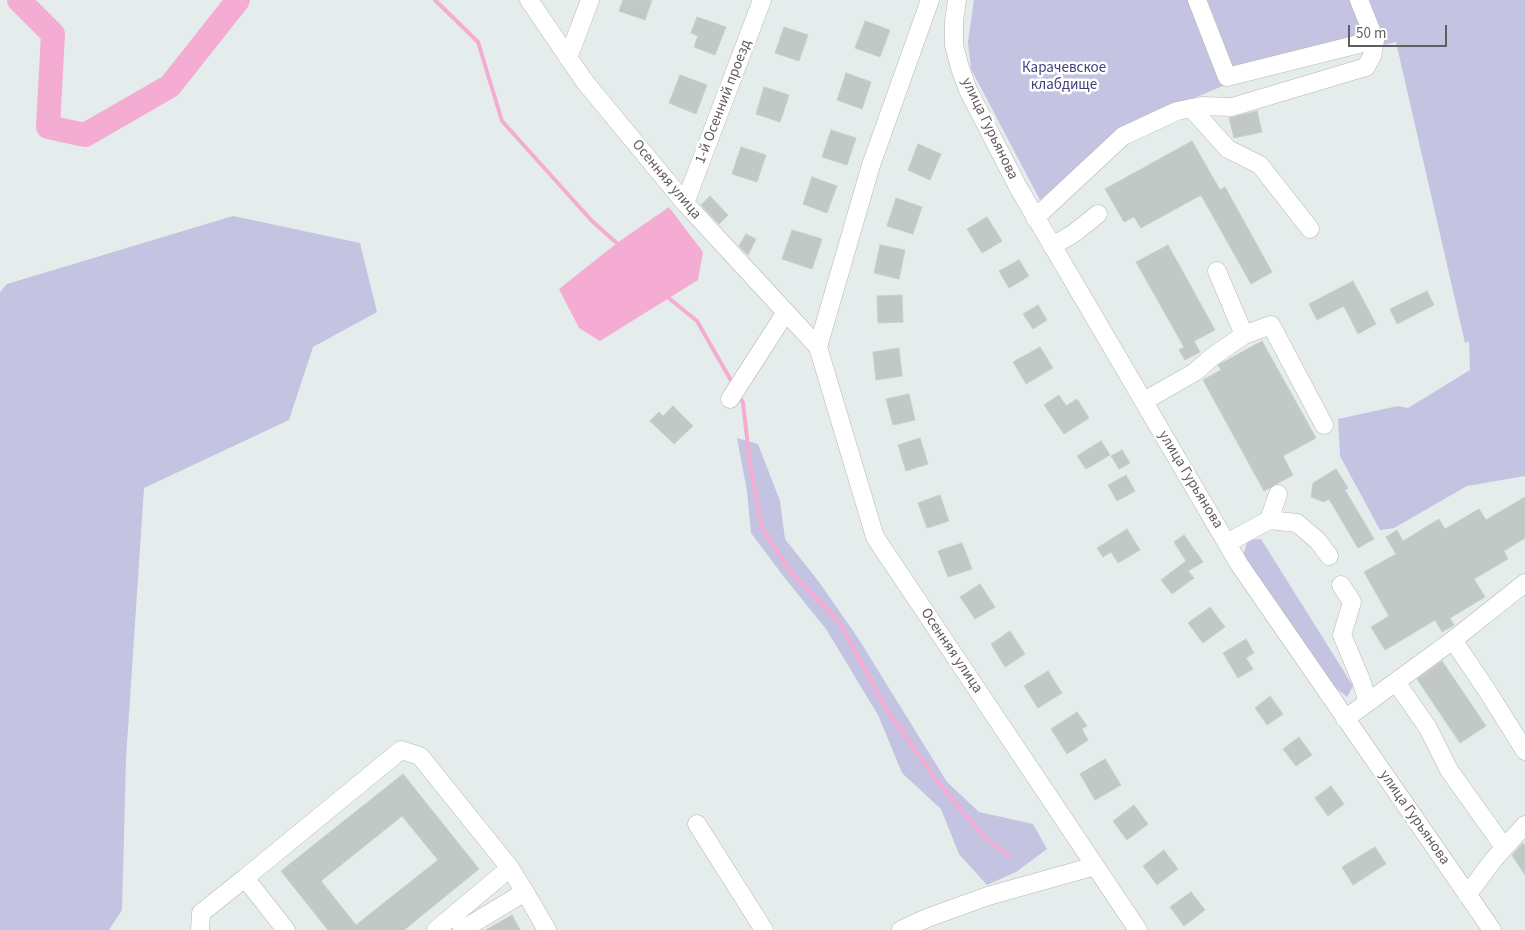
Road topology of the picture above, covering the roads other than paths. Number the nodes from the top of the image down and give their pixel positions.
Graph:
1 (529, 0) edge
2 (590, 0) edge
3 (762, 0) edge
4 (930, 0) edge
5 (957, 0) edge
6 (1197, 0) edge
7 (1359, 0) edge
8 (1375, 40) junction
9 (568, 58) junction
10 (1191, 108) junction
11 (685, 203) junction
12 (1098, 214) dead end
13 (1035, 218) junction
14 (1310, 229) dead end
15 (1052, 246) junction
16 (1217, 271) dead end
17 (786, 312) junction
18 (1244, 335) junction
19 (818, 347) junction
20 (730, 398) dead end
21 (1144, 401) junction
22 (1324, 425) dead end
23 (1278, 494) dead end
24 (1269, 520) junction
25 (1227, 543) junction
26 (1329, 556) dead end
27 (1525, 583) edge
28 (1341, 584) dead end
29 (1453, 640) junction
30 (1396, 682) junction
31 (1368, 702) junction
32 (1345, 719) junction
33 (1525, 751) edge
34 (698, 824) dead end
35 (1525, 825) edge
36 (1504, 847) junction
37 (1094, 866) junction
38 (510, 868) junction
39 (245, 878) junction
40 (525, 892) junction
41 (1467, 895) junction
42 (200, 930) edge
43 (286, 930) edge
44 (436, 930) edge
45 (462, 930) edge
46 (547, 930) edge
47 (764, 930) edge
48 (901, 930) edge
49 (1138, 930) edge
50 (1492, 930) edge

1 - 9 street, Осенняя улица
2 - 9 street
3 - 11 street, 1-й Осенний проезд
4 - 19 street
5 - 13 street, улица Гурьянова
6 - 8 street
7 - 8 street
8 - 10 street
9 - 11 street, Осенняя улица
10 - 13 street
10 - 14 street
11 - 17 street, Осенняя улица
12 - 15 street
13 - 15 street, улица Гурьянова
15 - 21 street, улица Гурьянова
16 - 18 street
17 - 19 street, Осенняя улица
17 - 20 street
18 - 21 street
18 - 22 street
19 - 37 street, Осенняя улица
21 - 25 street, улица Гурьянова
23 - 24 street
24 - 25 street
24 - 26 street
25 - 32 street, улица Гурьянова
27 - 29 street
28 - 31 street
29 - 30 street
29 - 33 street
30 - 31 street
30 - 36 street
31 - 32 street
32 - 41 street, улица Гурьянова
34 - 47 street
35 - 36 street
36 - 41 street
37 - 48 street
37 - 49 street, Осенняя улица
38 - 39 street
38 - 40 street
38 - 44 street
39 - 42 street
39 - 43 street
40 - 45 street
40 - 46 street
41 - 50 street, улица Гурьянова

